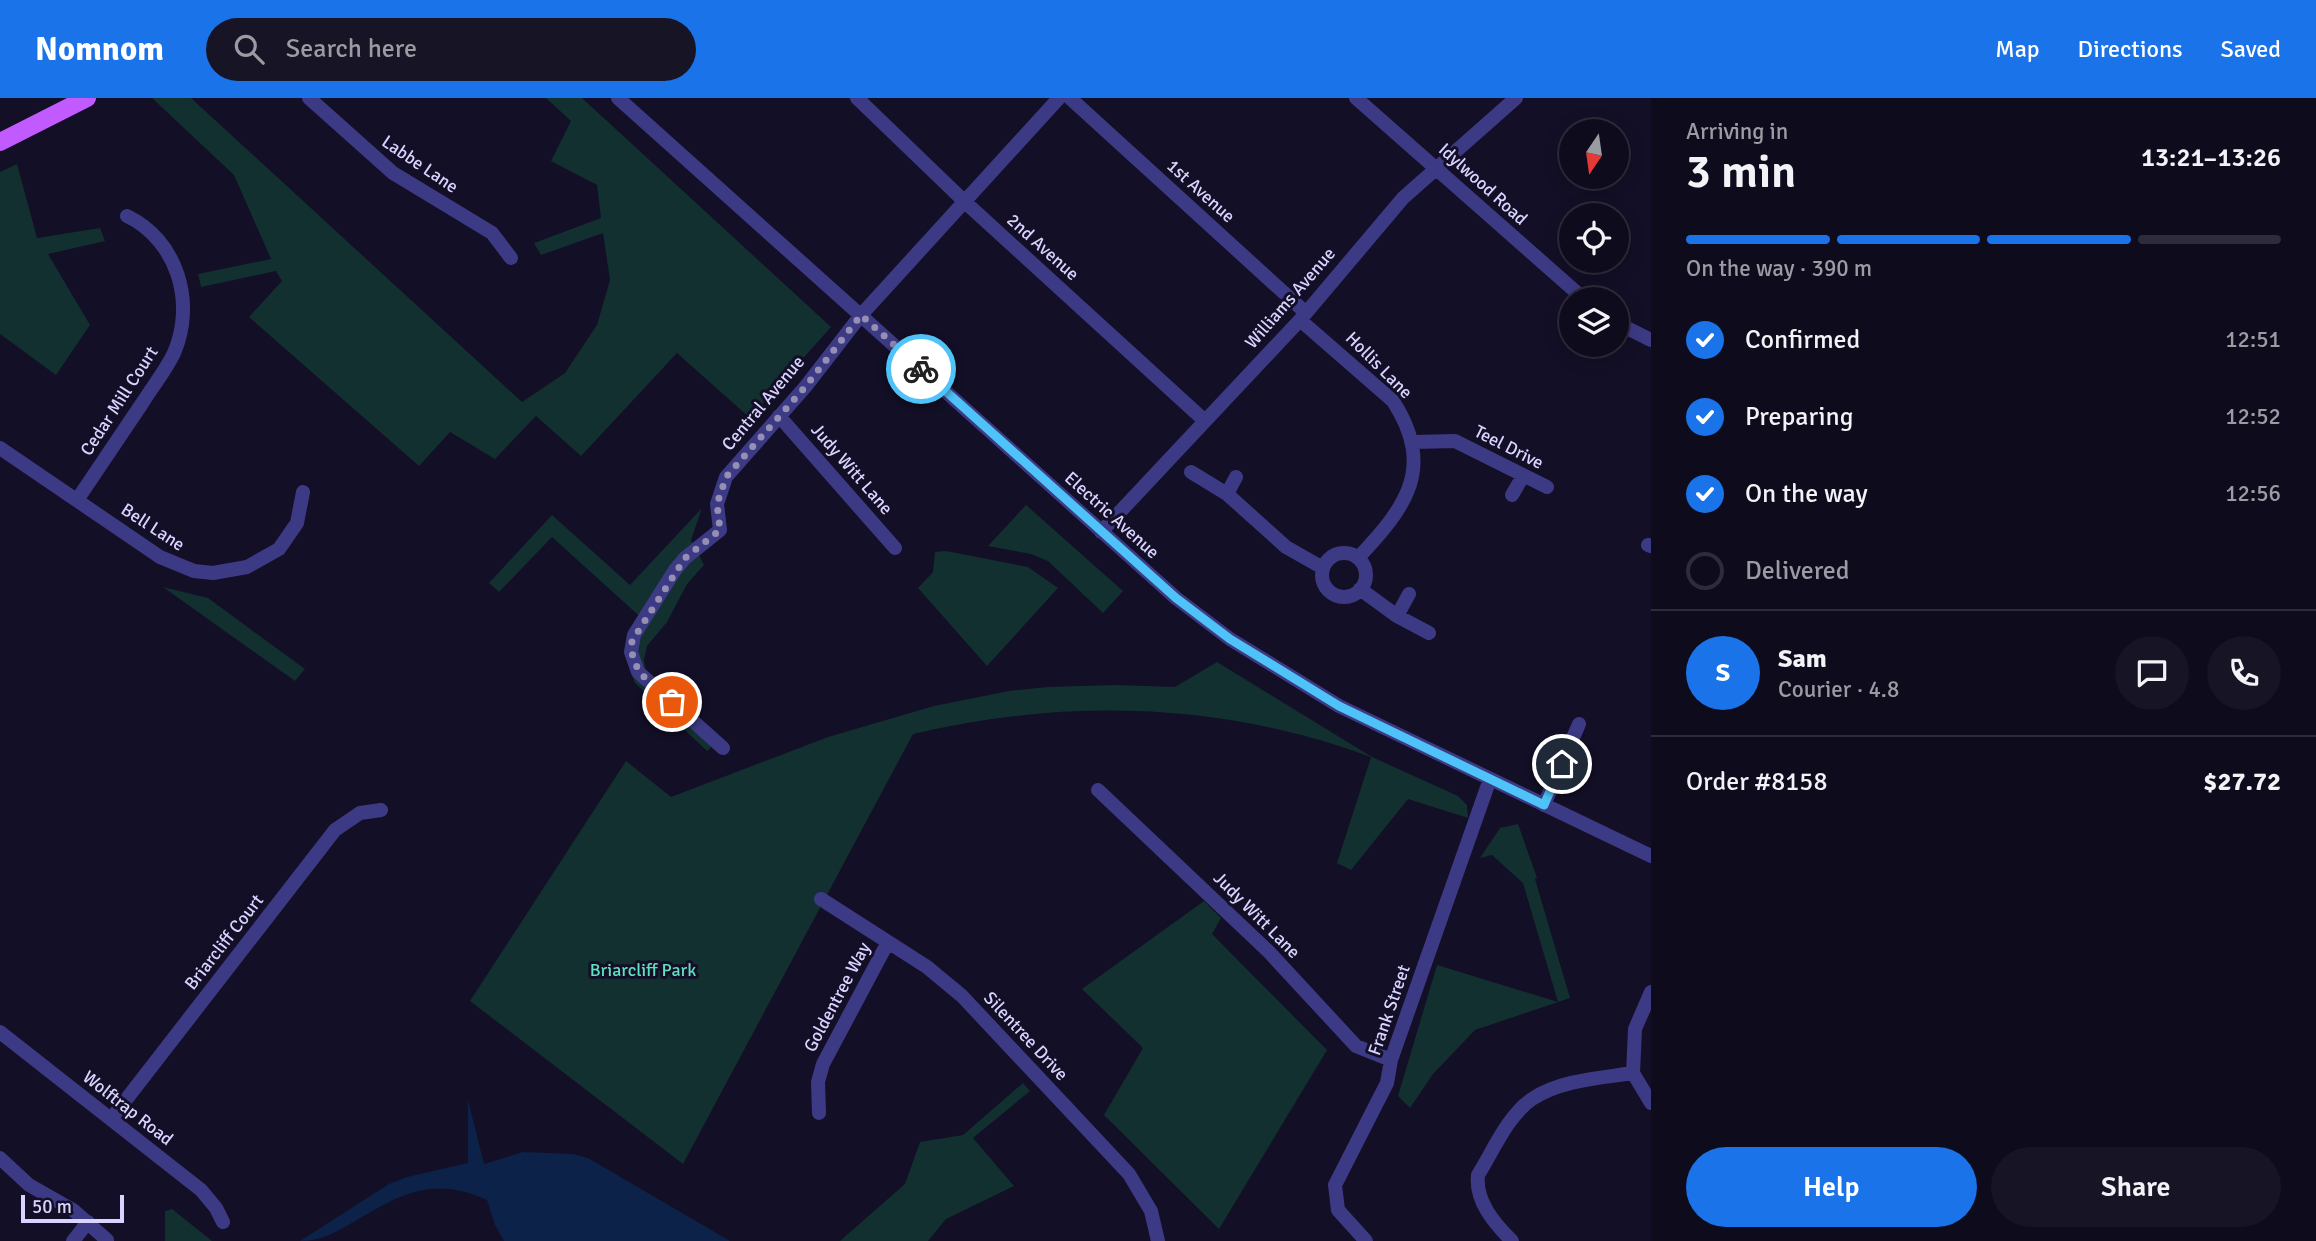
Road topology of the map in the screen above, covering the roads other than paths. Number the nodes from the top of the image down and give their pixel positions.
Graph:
1 (87, 98) edge
2 (309, 98) edge
3 (618, 98) edge
4 (857, 98) edge
5 (1059, 98) edge
6 (1070, 98) edge
7 (1356, 98) edge
8 (1516, 98) edge
9 (0, 142) edge
10 (1434, 167) junction
11 (965, 202) junction
12 (127, 216) dead end
13 (511, 258) dead end
14 (1570, 287) edge
15 (861, 315) junction
16 (1302, 316) junction
17 (1629, 329) edge
18 (1651, 340) edge
19 (779, 415) junction
20 (1205, 421) junction
21 (1413, 442) junction
22 (0, 448) edge
23 (1191, 472) dead end
24 (1522, 476) junction
25 (1236, 477) dead end
26 (1547, 487) dead end
27 (303, 492) dead end
28 (1227, 494) junction
29 (1512, 495) dead end
30 (77, 500) junction
31 (1101, 532) junction
32 (895, 548) dead end
33 (1358, 558) junction
34 (1323, 568) junction
35 (1360, 589) junction
36 (1409, 594) dead end
37 (1397, 616) junction
38 (1429, 633) dead end
39 (1579, 724) dead end
40 (723, 748) dead end
41 (1490, 779) junction
42 (1098, 790) dead end
43 (1544, 805) junction
44 (381, 810) dead end
45 (1651, 856) edge
46 (821, 899) dead end
47 (888, 942) junction
48 (1651, 992) edge
49 (3, 1041) edge
50 (1391, 1060) junction
51 (1633, 1073) junction
52 (1651, 1103) edge
53 (819, 1113) dead end
54 (111, 1119) junction
55 (0, 1158) edge
56 (88, 1222) junction
57 (223, 1222) dead end
58 (107, 1240) edge
59 (73, 1241) edge
60 (1158, 1241) edge
61 (1366, 1241) edge
62 (1511, 1241) edge

1 - 9 main road
2 - 13 street, Labbe Lane
3 - 15 street, Electric Avenue
4 - 11 street, 2nd Avenue
5 - 11 street, Central Avenue
6 - 16 street, 1st Avenue
7 - 10 street, Idylwood Road
8 - 10 street, Williams Avenue
10 - 14 street, Idylwood Road
10 - 16 street, Williams Avenue
11 - 15 street, Central Avenue
11 - 20 street, 2nd Avenue
12 - 30 street, Cedar Mill Court
15 - 19 street, Central Avenue
15 - 31 street, Electric Avenue
16 - 20 street, Williams Avenue
16 - 21 street, Hollis Lane
17 - 18 street
19 - 32 street, Judy Witt Lane
19 - 40 street, Central Avenue
20 - 31 street, Williams Avenue
21 - 24 street, Teel Drive
21 - 33 street, Hollis Lane
22 - 30 street, Bell Lane
23 - 28 street
24 - 26 street, Teel Drive
24 - 29 street
25 - 28 street
27 - 30 street, Bell Lane
28 - 34 street
31 - 41 street, Electric Avenue
33 - 34 street
33 - 35 street
34 - 35 street
35 - 37 street
36 - 37 street
37 - 38 street
39 - 43 street
41 - 43 street, Electric Avenue
41 - 50 street, Frank Street
42 - 50 street, Judy Witt Lane
43 - 45 street, Electric Avenue
44 - 54 street, Briarcliff Court
46 - 47 street, Silentree Drive
47 - 53 street, Goldentree Way
47 - 60 street, Silentree Drive
48 - 51 street
49 - 54 street, Wolftrap Road
50 - 61 street, Frank Street
51 - 52 street
51 - 62 street
54 - 57 street, Wolftrap Road
55 - 56 street
56 - 58 street
56 - 59 street

